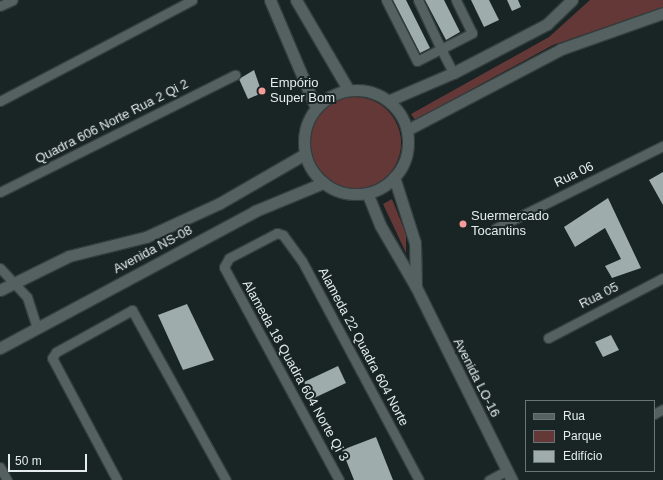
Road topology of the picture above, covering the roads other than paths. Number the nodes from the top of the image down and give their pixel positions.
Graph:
1 (12, 0) edge
2 (192, 0) edge
3 (270, 0) edge
4 (296, 0) edge
5 (386, 0) edge
6 (418, 0) edge
7 (456, 0) edge
8 (572, 0) edge
9 (0, 6) edge
10 (663, 13) edge
11 (441, 49) junction
12 (453, 73) junction
13 (235, 75) dead end
14 (348, 89) junction
15 (390, 100) junction
16 (0, 101) edge
17 (316, 106) junction
18 (407, 130) junction
19 (663, 146) edge
20 (304, 154) junction
21 (394, 176) junction
22 (323, 184) junction
23 (0, 192) edge
24 (368, 195) junction
25 (496, 228) dead end
26 (277, 233) joint
27 (0, 268) edge
28 (663, 278) edge
29 (16, 282) junction
30 (416, 287) junction
31 (0, 290) edge
32 (37, 328) junction
33 (548, 338) dead end
34 (0, 348) edge
35 (0, 467) edge
36 (510, 475) edge
37 (7, 480) edge
38 (117, 480) edge
39 (226, 480) edge
40 (339, 480) edge
41 (419, 480) edge
42 (489, 480) edge

1 - 9 street
2 - 16 street
3 - 17 street
4 - 14 street
5 - 11 street
6 - 11 street
7 - 11 street
8 - 12 street
10 - 18 street
11 - 12 street
12 - 15 street
13 - 23 street, Quadra 606 Norte Rua 2 Qi 2
14 - 15 street
14 - 17 street
15 - 18 street
17 - 20 street
18 - 21 street
19 - 25 street, Rua 06
20 - 22 street
20 - 29 street, Avenida NS-08
21 - 24 street
21 - 30 street, Avenida LO-16
22 - 24 street
22 - 32 street, Avenida NS-08
24 - 30 street, Avenida LO-16
26 - 40 street, Alameda 18 Quadra 604 Norte Qi 3
26 - 41 street, Alameda 22 Quadra 604 Norte
27 - 29 street
28 - 33 street, Rua 05
29 - 31 street, Avenida NS-08
29 - 32 street
30 - 36 street, Avenida LO-16
32 - 34 street, Avenida NS-08
35 - 37 street
36 - 42 street
38 - 39 street

